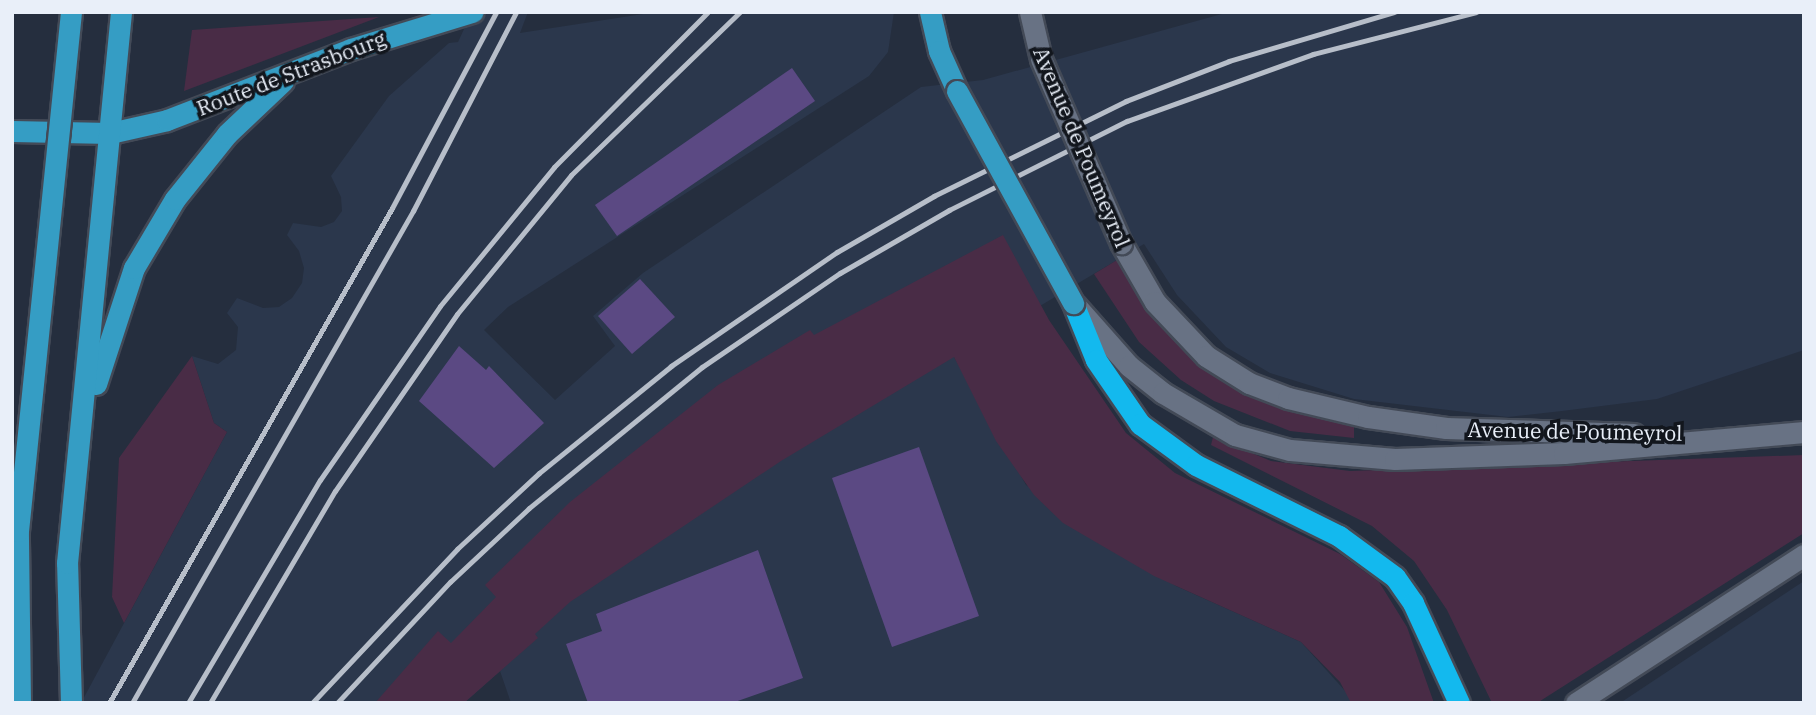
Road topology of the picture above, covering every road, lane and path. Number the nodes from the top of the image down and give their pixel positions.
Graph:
1 (71, 12) edge
2 (121, 12) edge
3 (472, 12) edge
4 (930, 12) edge
5 (1030, 12) edge
6 (298, 68) junction
7 (12, 131) edge
8 (110, 133) junction
9 (1073, 303) junction
10 (1804, 432) edge
11 (81, 437) junction
12 (1804, 555) edge
13 (1437, 654) junction
14 (20, 703) edge
15 (71, 703) edge
16 (1453, 703) edge
17 (1460, 703) edge
18 (1576, 703) edge

1 - 14 main road, bridge
2 - 8 main road
3 - 6 main road, Route de Strasbourg
4 - 9 main road, bridge
5 - 10 street, Avenue de Poumeyrol, bridge
6 - 8 main road, Route de Strasbourg
6 - 11 main road
7 - 8 main road, Route de Strasbourg
8 - 11 main road
9 - 10 street, Avenue de Poumeyrol
9 - 13 highway
11 - 15 main road
12 - 18 street
13 - 16 highway
13 - 17 highway

